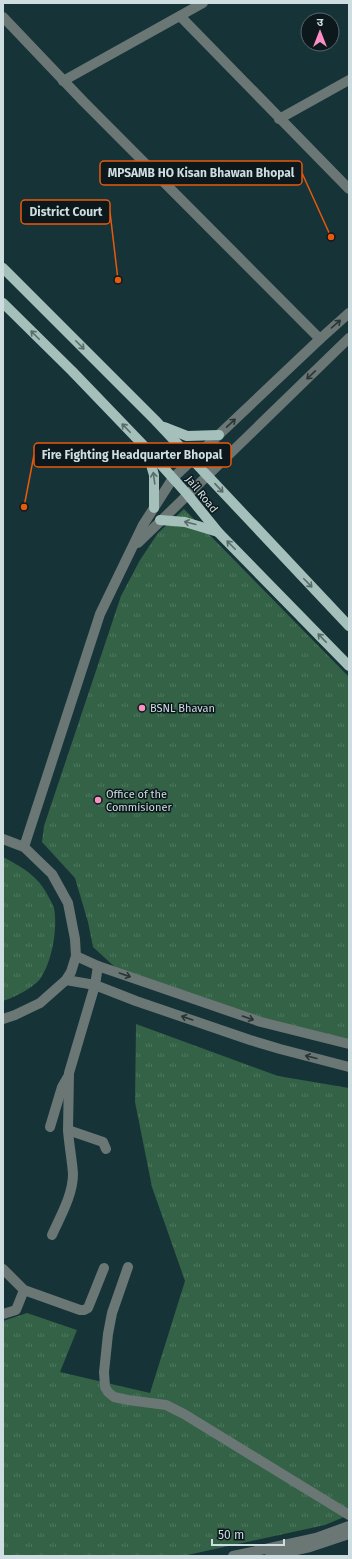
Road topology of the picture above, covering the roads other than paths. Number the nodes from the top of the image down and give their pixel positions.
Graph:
1 (203, 3) edge
2 (180, 16) junction
3 (3, 18) edge
4 (349, 80) edge
5 (63, 81) junction
6 (279, 119) junction
7 (349, 189) edge
8 (3, 268) edge
9 (3, 303) edge
10 (349, 313) edge
11 (349, 338) edge
12 (320, 339) junction
13 (160, 426) junction
14 (218, 435) junction
15 (146, 448) junction
16 (193, 459) junction
17 (208, 476) junction
18 (173, 478) junction
19 (188, 495) junction
20 (154, 508) junction
21 (160, 520) junction
22 (218, 532) junction
23 (132, 548) junction
24 (349, 626) edge
25 (349, 666) edge
26 (3, 839) edge
27 (24, 847) junction
28 (76, 956) junction
29 (98, 966) junction
30 (66, 980) junction
31 (95, 985) junction
32 (3, 1019) edge
33 (349, 1044) edge
34 (349, 1067) edge
35 (69, 1073) junction
36 (50, 1128) dead end
37 (68, 1130) junction
38 (106, 1149) dead end
39 (52, 1236) dead end
40 (128, 1267) dead end
41 (104, 1268) dead end
42 (4, 1270) edge
43 (24, 1290) junction
44 (3, 1314) edge
45 (349, 1515) edge
46 (349, 1526) edge
47 (349, 1534) edge
48 (233, 1556) edge
49 (270, 1556) edge

1 - 2 street
2 - 5 street
2 - 6 street
3 - 5 street
4 - 6 street
5 - 12 street
6 - 7 street
8 -> 13 main road, Jail Road
15 -> 9 main road, Jail Road
12 -> 10 street
11 -> 17 street
14 -> 12 street
13 - 14 main road
13 - 16 main road, Jail Road
14 - 16 street
15 - 18 main road, Jail Road
20 -> 15 main road
16 - 17 main road, Jail Road
16 - 18 street
17 - 19 street
17 -> 24 main road, Jail Road
18 - 19 main road, Jail Road
18 - 20 street
19 - 21 street
19 - 22 main road, Jail Road
20 - 23 street
22 -> 21 main road
21 - 23 street
25 -> 22 main road, Jail Road
23 - 27 street
26 - 27 street
27 - 28 street
28 - 29 street
28 - 30 street
29 - 31 street
29 -> 33 street
30 - 31 street
30 - 32 street
34 -> 31 street
31 - 35 street
35 - 36 street
35 - 37 street
37 - 38 street
37 - 39 street
40 - 45 street
41 - 43 street
42 - 43 street
43 - 44 street
46 - 48 street
47 - 49 street

